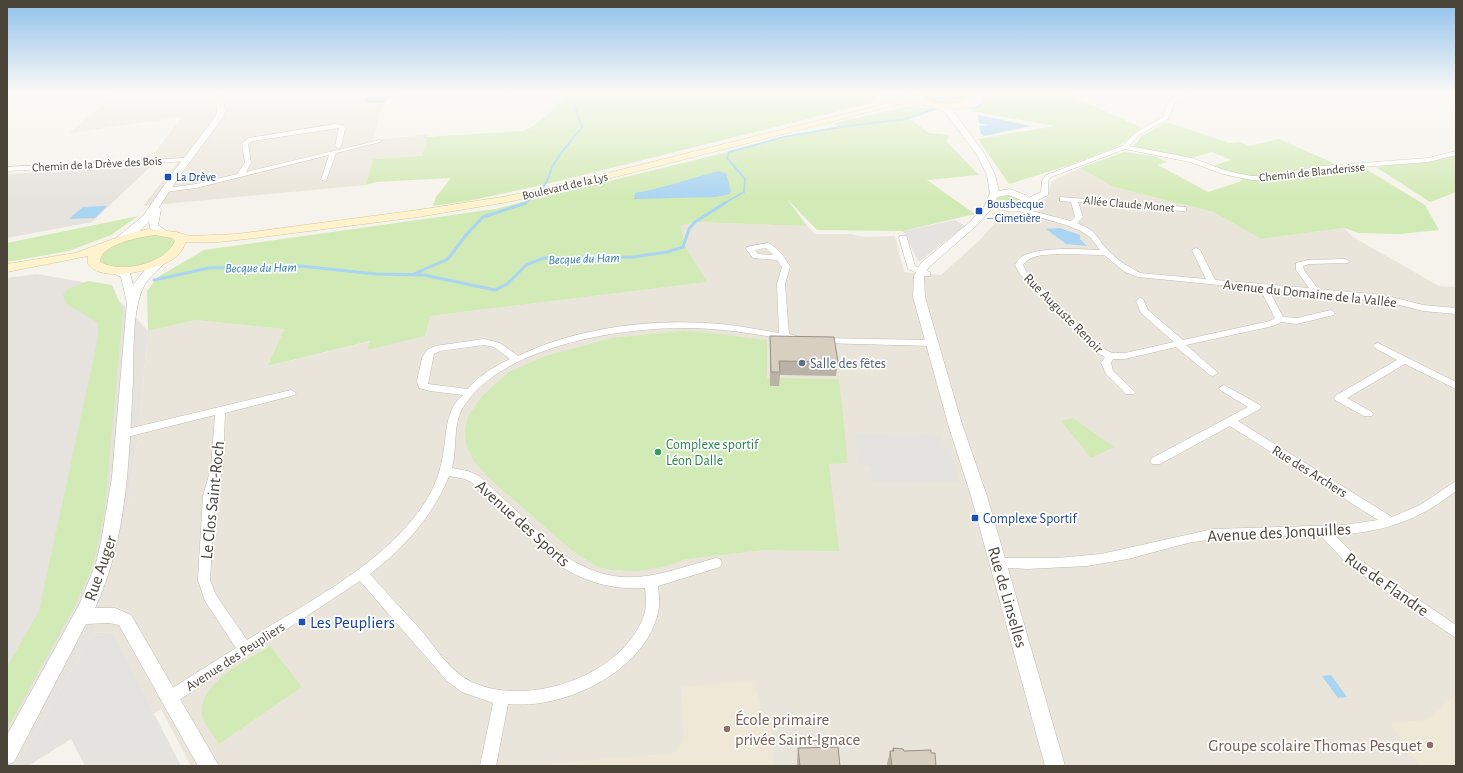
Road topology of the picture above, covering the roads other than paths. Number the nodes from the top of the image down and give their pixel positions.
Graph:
1 (210, 129) edge
2 (315, 129) edge
3 (342, 129) edge
4 (790, 129) edge
5 (962, 129) edge
6 (1147, 129) edge
7 (378, 141) dead end
8 (338, 146) dead end
9 (1124, 147) junction
10 (333, 152) junction
11 (1456, 153) edge
12 (187, 160) junction
13 (7, 169) edge
14 (240, 175) junction
15 (991, 175) junction
16 (324, 180) dead end
17 (166, 190) junction
18 (1015, 194) junction
19 (1042, 195) junction
20 (993, 197) junction
21 (1063, 199) dead end
22 (1074, 200) junction
23 (1027, 203) junction
24 (157, 206) junction
25 (1010, 208) junction
26 (1183, 209) dead end
27 (1051, 219) junction
28 (1072, 224) junction
29 (163, 232) junction
30 (261, 234) junction
31 (180, 237) junction
32 (903, 238) dead end
33 (120, 239) junction
34 (107, 246) junction
35 (1196, 250) dead end
36 (1106, 253) junction
37 (173, 254) junction
38 (779, 258) dead end
39 (162, 260) junction
40 (1345, 261) dead end
41 (96, 266) junction
42 (7, 268) edge
43 (114, 271) junction
44 (924, 273) junction
45 (1212, 283) junction
46 (1264, 288) junction
47 (1316, 292) junction
48 (1140, 301) dead end
49 (132, 304) junction
50 (1456, 312) edge
51 (1331, 313) dead end
52 (1280, 319) junction
53 (784, 336) junction
54 (932, 343) junction
55 (1180, 344) junction
56 (1378, 346) dead end
57 (1110, 356) junction
58 (516, 359) junction
59 (1404, 360) junction
60 (1213, 373) dead end
61 (1456, 386) edge
62 (1224, 388) dead end
63 (469, 392) junction
64 (1130, 392) dead end
65 (291, 393) dead end
66 (220, 411) junction
67 (1368, 414) dead end
68 (1230, 421) junction
69 (122, 434) junction
70 (1156, 461) dead end
71 (445, 471) junction
72 (1456, 485) edge
73 (1390, 522) junction
74 (1324, 531) junction
75 (716, 563) dead end
76 (998, 563) junction
77 (362, 574) junction
78 (651, 582) junction
79 (81, 617) junction
80 (1456, 632) edge
81 (245, 649) junction
82 (171, 697) junction
83 (502, 697) junction
84 (7, 755) edge
85 (209, 766) edge
86 (488, 766) edge
87 (1055, 766) edge

1 - 12 street
2 - 14 street
3 - 8 street
4 - 30 main road, Boulevard de la Lys
5 - 15 street
6 - 9 street
7 - 10 street
9 - 11 street, Chemin de Blanderisse
9 - 19 street
10 - 14 street
10 - 16 street
12 - 13 street, Chemin de la Drève des Bois
12 - 17 street
14 - 17 street
15 - 18 street
15 - 20 street
17 - 24 street
18 - 19 street
18 - 20 street
18 - 23 street
19 - 23 street
20 - 25 street
20 - 44 street, Rue de Linselles
21 - 22 street, Allée Claude Monet
22 - 26 street, Allée Claude Monet
22 - 28 street, Allée Claude Monet
23 - 25 street, Rue de Linselles
23 - 27 street, Avenue du Domaine de la Vallée
24 - 29 street
24 - 33 street
25 - 27 street, Avenue du Domaine de la Vallée
25 - 44 street, Rue de Linselles
27 - 28 street, Avenue du Domaine de la Vallée
28 - 36 street, Avenue du Domaine de la Vallée
29 - 31 main road, Boulevard de la Lys
29 - 33 main road
30 - 31 main road, Boulevard de la Lys
30 - 37 main road, Boulevard de la Lys
31 - 37 main road
32 - 44 street
33 - 34 main road
34 - 41 main road
34 - 42 main road
35 - 45 street, Avenue du Domaine de la Vallée
36 - 45 street, Avenue du Domaine de la Vallée
36 - 57 street, Rue Auguste Renoir
37 - 39 main road, Boulevard de la Lys
38 - 53 street
39 - 43 main road, Boulevard de la Lys
39 - 49 street, Rue Auger
40 - 47 street
41 - 42 main road
41 - 43 main road
43 - 49 street, Rue Auger
44 - 54 street, Rue de Linselles
45 - 46 street, Avenue du Domaine de la Vallée
46 - 47 street, Avenue du Domaine de la Vallée
46 - 52 street
47 - 50 street, Avenue du Domaine de la Vallée
48 - 55 street
49 - 69 street, Rue Auger
51 - 52 street, Rue Auguste Renoir
52 - 55 street, Rue Auguste Renoir
53 - 54 street, Avenue des Peupliers
53 - 58 street, Avenue des Peupliers
54 - 76 street, Rue de Linselles
55 - 57 street, Rue Auguste Renoir
55 - 60 street
56 - 59 street
57 - 64 street, Rue Auguste Renoir
58 - 63 street, Avenue des Peupliers
58 - 63 street
59 - 61 street
59 - 67 street
62 - 68 street
63 - 71 street, Avenue des Peupliers
65 - 66 street
66 - 69 street
66 - 81 street, Le Clos Saint-Roch
68 - 70 street
68 - 73 street, Rue des Archers
69 - 79 street, Rue Auger
71 - 77 street, Avenue des Peupliers
71 - 78 street, Avenue des Sports
72 - 73 street, Avenue des Jonquilles
73 - 74 street, Avenue des Jonquilles
74 - 76 street, Avenue des Jonquilles
74 - 80 street, Rue de Flandre
75 - 78 street, Avenue des Sports
76 - 87 street, Rue de Linselles
77 - 81 street, Avenue des Peupliers
77 - 83 street
78 - 83 street
79 - 82 street, Rue Auger
79 - 84 street
81 - 82 street, Avenue des Peupliers
82 - 85 street, Rue Auger
83 - 86 street

